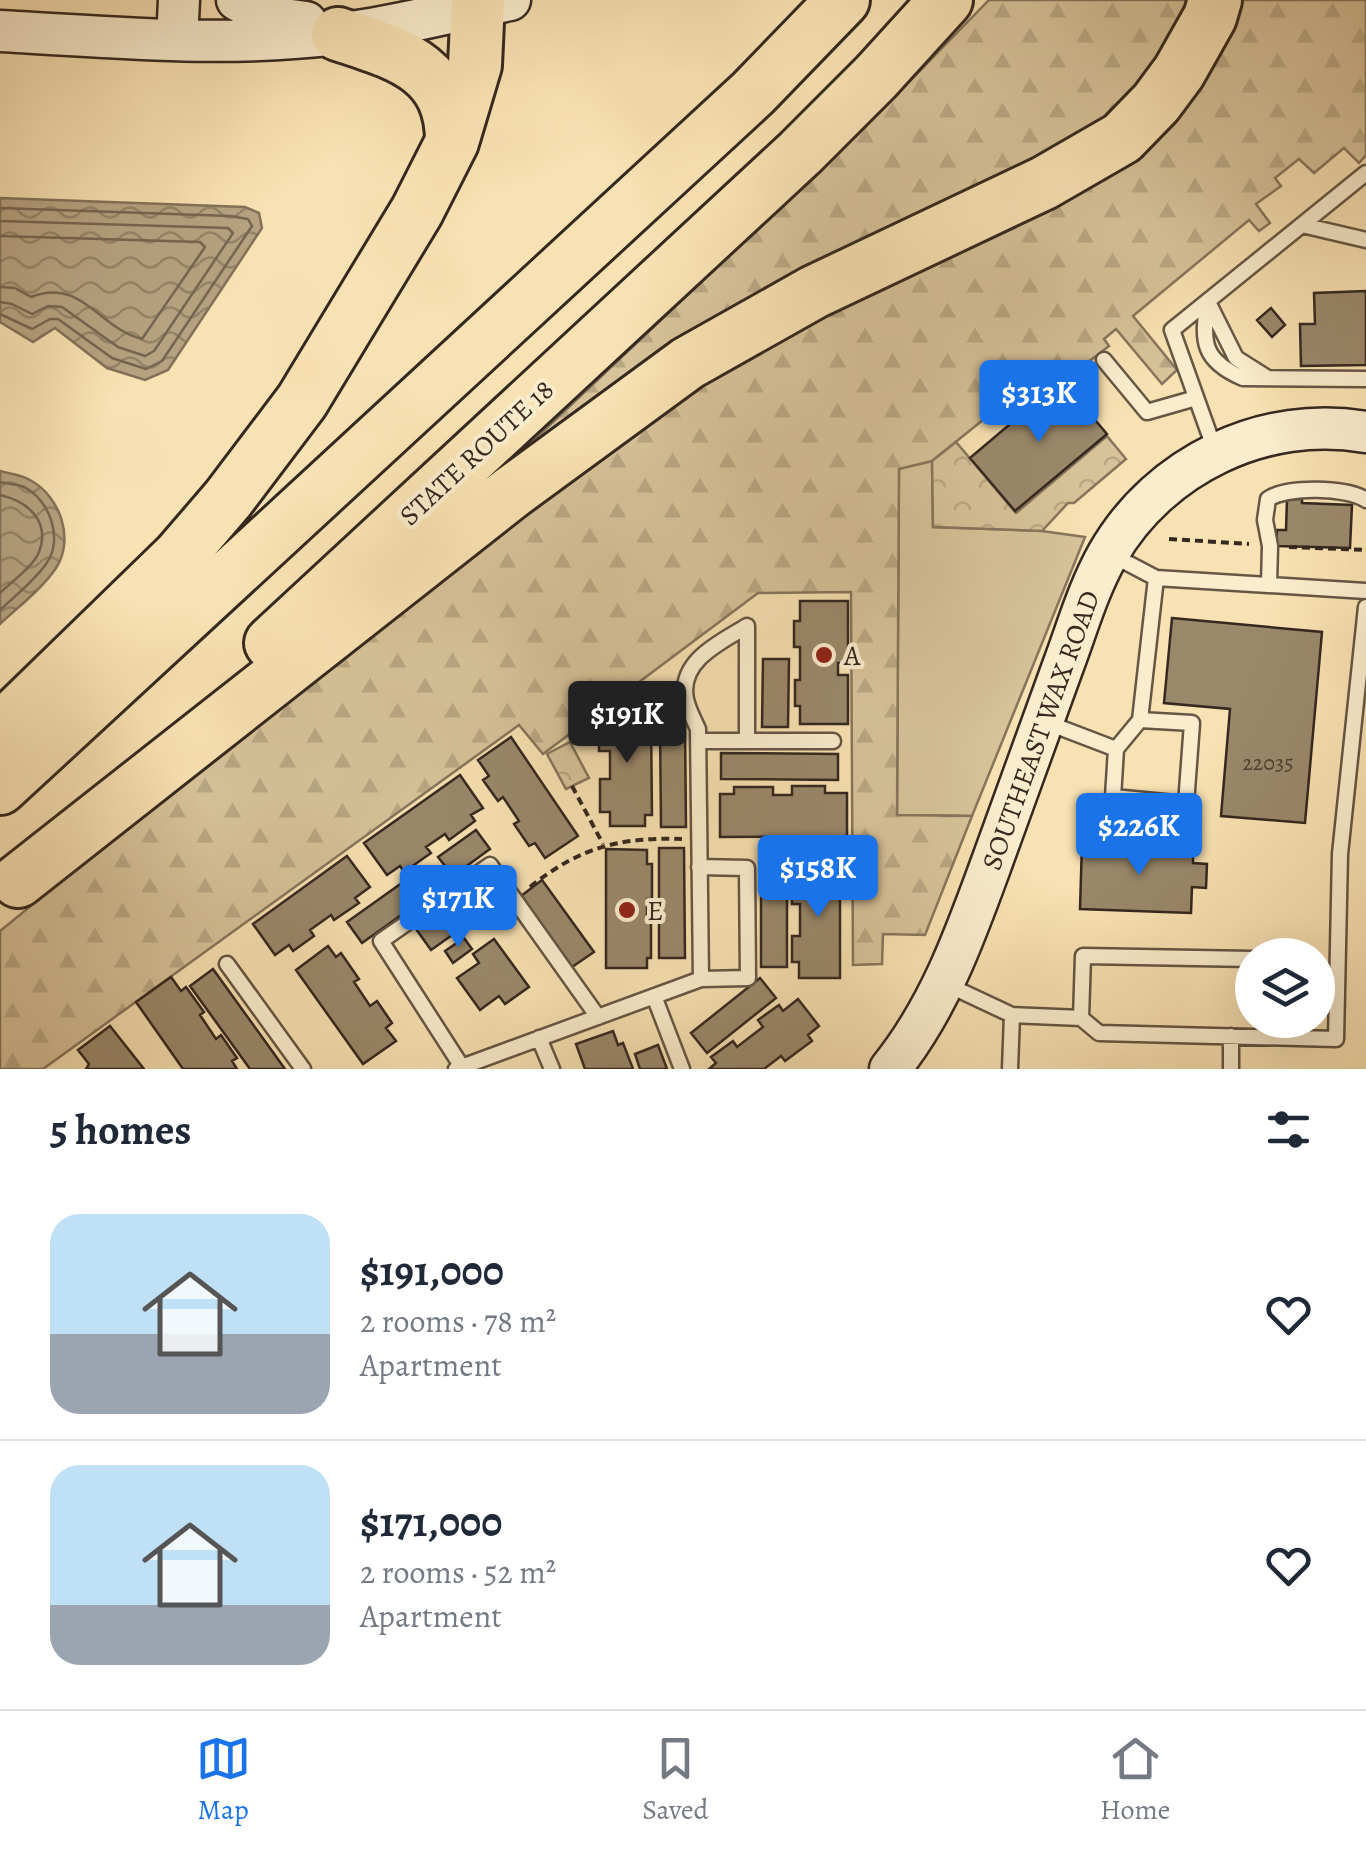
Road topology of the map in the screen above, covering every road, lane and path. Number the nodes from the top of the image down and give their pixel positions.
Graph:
1 (178, 0) edge
2 (237, 0) edge
3 (843, 0) edge
4 (946, 0) edge
5 (1215, 0) edge
6 (490, 2) edge
7 (405, 20) junction
8 (0, 31) edge
9 (338, 34) junction
10 (178, 40) junction
11 (452, 142) junction
12 (1366, 173) edge
13 (1302, 225) junction
14 (1366, 240) edge
15 (1208, 302) junction
16 (1104, 360) dead end
17 (1366, 378) edge
18 (1196, 398) junction
19 (1366, 432) edge
20 (1216, 454) junction
21 (1366, 500) edge
22 (1109, 553) junction
23 (1156, 578) junction
24 (1269, 585) junction
25 (1366, 590) edge
26 (1366, 607) edge
27 (1140, 720) junction
28 (1043, 721) junction
29 (0, 730) edge
30 (698, 742) junction
31 (748, 742) junction
32 (834, 742) dead end
33 (1116, 749) junction
34 (572, 786) dead end
35 (0, 788) edge
36 (699, 839) junction
37 (603, 844) junction
38 (699, 868) junction
39 (9, 889) edge
40 (514, 899) junction
41 (1235, 959) edge
42 (226, 964) dead end
43 (701, 979) junction
44 (944, 983) junction
45 (654, 996) junction
46 (1012, 1015) junction
47 (598, 1016) junction
48 (1081, 1018) junction
49 (1232, 1036) junction
50 (539, 1038) junction
51 (902, 1062) edge
52 (459, 1068) edge
53 (304, 1069) edge
54 (552, 1069) edge
55 (682, 1069) edge
56 (1010, 1069) edge
57 (1230, 1069) edge

1 - 10 main road
2 - 7 main road
3 - 35 highway
4 - 39 highway, STATE ROUTE 18
5 - 39 highway
6 - 7 main road
6 - 11 highway
7 - 9 main road
8 - 10 main road
9 - 10 main road
9 - 11 highway
11 - 29 highway
12 - 13 lane
13 - 14 lane
13 - 15 lane
15 - 17 lane
15 - 18 lane
16 - 18 lane
18 - 20 lane
19 - 20 main road, SOUTHEAST WAX ROAD
20 - 22 main road, SOUTHEAST WAX ROAD
21 - 24 lane
22 - 23 lane
22 - 28 main road, SOUTHEAST WAX ROAD
23 - 24 lane
23 - 27 lane
24 - 25 lane
26 - 49 lane
27 - 33 lane
27 - 33 lane
28 - 33 lane
28 - 44 main road, SOUTHEAST WAX ROAD
30 - 31 lane
30 - 31 lane
30 - 36 lane
31 - 32 lane
34 - 37 path
36 - 37 path
36 - 38 lane
37 - 40 path
38 - 43 lane
38 - 43 lane
40 - 47 lane
40 - 52 lane
41 - 48 lane
42 - 53 lane
43 - 45 lane
44 - 46 lane
44 - 51 main road, SOUTHEAST WAX ROAD
45 - 47 lane
45 - 55 lane
46 - 48 lane
46 - 56 lane
47 - 50 lane
48 - 49 lane
49 - 57 lane
50 - 52 lane
50 - 54 lane

